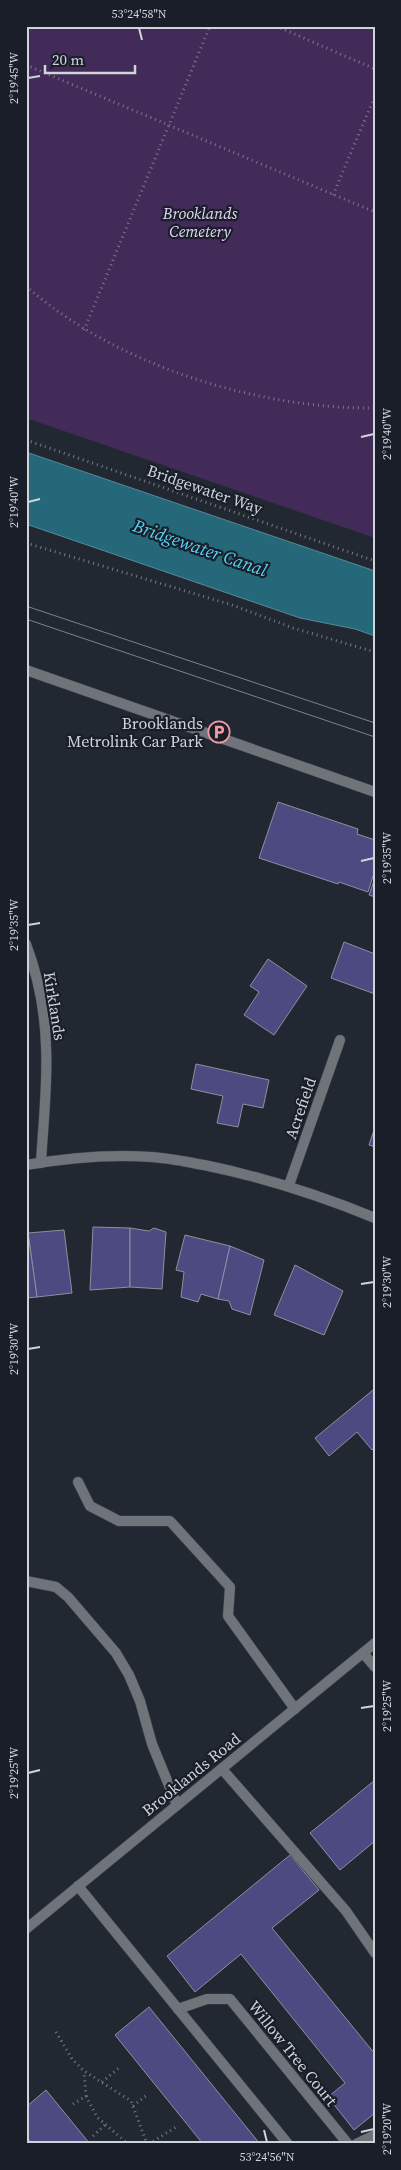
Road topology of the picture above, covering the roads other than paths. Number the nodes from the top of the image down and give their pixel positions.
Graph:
1 (26, 670) edge
2 (375, 792) edge
3 (26, 944) edge
4 (340, 1040) dead end
5 (41, 1163) junction
6 (26, 1165) edge
7 (289, 1186) junction
8 (375, 1218) edge
9 (78, 1482) dead end
10 (26, 1581) edge
11 (375, 1644) edge
12 (363, 1653) junction
13 (375, 1667) edge
14 (295, 1709) junction
15 (222, 1769) junction
16 (177, 1805) junction
17 (78, 1886) junction
18 (26, 1929) edge
19 (375, 1953) edge
20 (178, 2009) junction
21 (375, 2135) edge
22 (288, 2144) edge
23 (348, 2144) edge
24 (356, 2144) edge

1 - 2 street
3 - 5 street, Kirklands
4 - 7 street, Acrefield
5 - 6 street
5 - 7 street
7 - 8 street
9 - 14 street
10 - 16 street
11 - 12 street, Brooklands Road
12 - 13 street
12 - 14 street, Brooklands Road
14 - 15 street, Brooklands Road
15 - 16 street, Brooklands Road
15 - 19 street
16 - 17 street, Brooklands Road
17 - 18 street, Brooklands Road
17 - 20 street
20 - 22 street
20 - 23 street, Willow Tree Court
21 - 24 street

